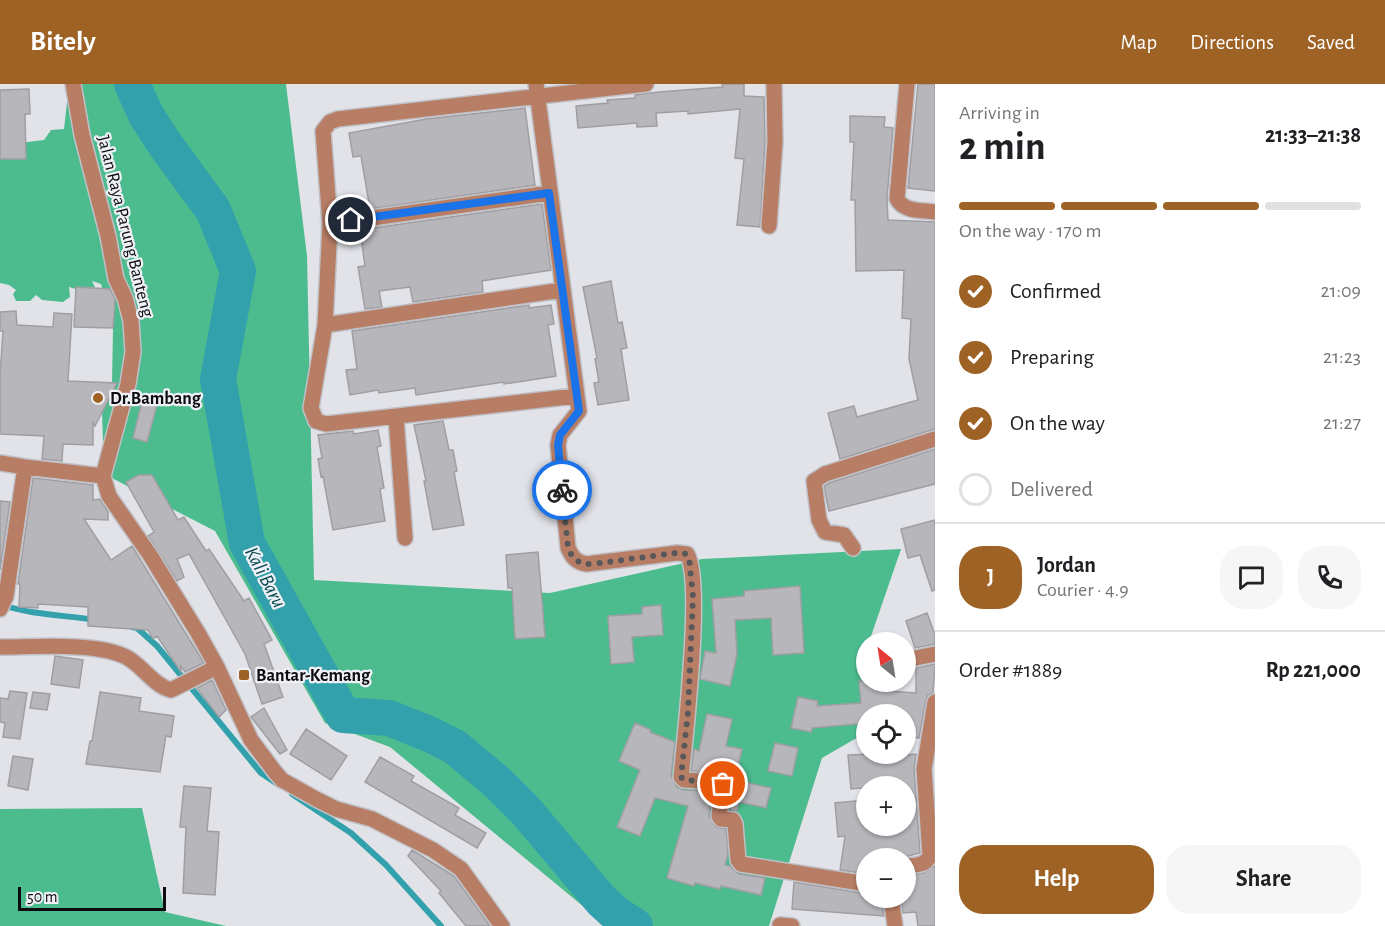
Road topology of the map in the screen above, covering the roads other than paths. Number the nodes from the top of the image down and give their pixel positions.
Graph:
1 (74, 84) edge
2 (646, 84) edge
3 (774, 84) edge
4 (907, 84) edge
5 (536, 91) edge
6 (549, 193) junction
7 (935, 212) edge
8 (330, 224) junction
9 (768, 226) dead end
10 (562, 290) junction
11 (325, 325) junction
12 (576, 396) junction
13 (396, 417) junction
14 (935, 439) edge
15 (0, 463) edge
16 (25, 467) junction
17 (103, 476) junction
18 (405, 538) dead end
19 (853, 548) dead end
20 (3, 602) edge
21 (0, 647) edge
22 (935, 654) edge
23 (916, 657) edge
24 (217, 667) junction
25 (935, 702) edge
26 (916, 865) edge
27 (856, 882) edge
28 (893, 908) edge
29 (502, 926) edge
30 (895, 926) edge

1 - 17 street, Jalan Raya Parung Banteng
2 - 5 street
3 - 9 street
4 - 7 street
5 - 6 street
5 - 8 street
6 - 8 street
6 - 10 street
8 - 11 street
10 - 11 street
10 - 12 street
11 - 13 street
12 - 13 street
12 - 27 street
13 - 18 street
14 - 19 street
15 - 16 street
16 - 17 street
16 - 20 street
17 - 24 street
21 - 24 street
22 - 23 street
24 - 29 street
25 - 26 street
28 - 30 street

